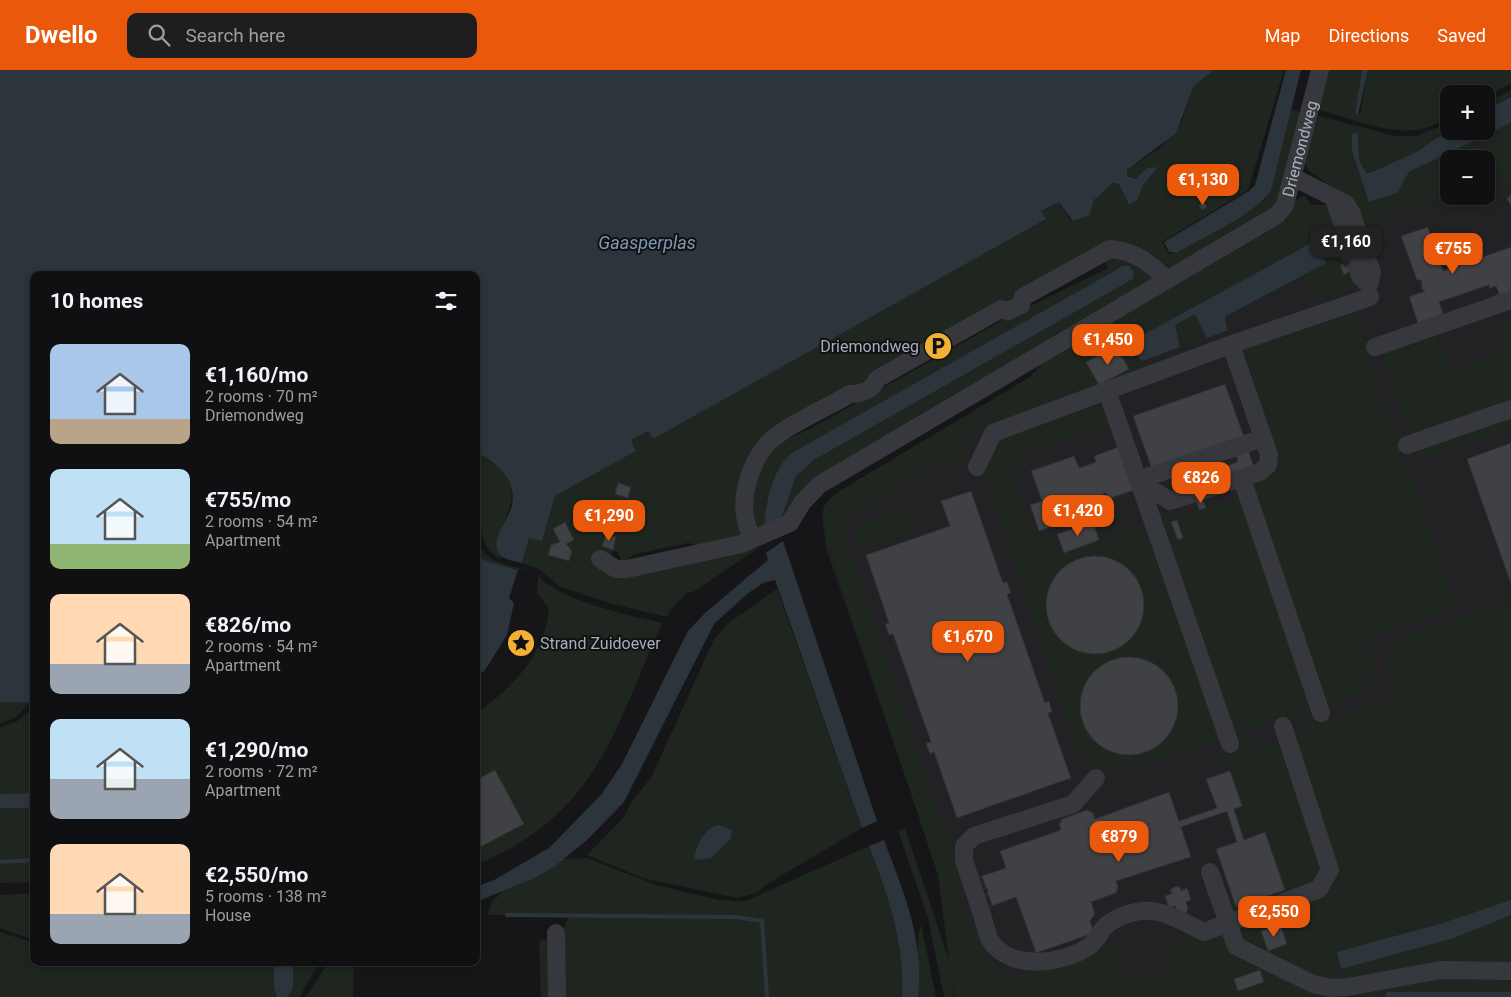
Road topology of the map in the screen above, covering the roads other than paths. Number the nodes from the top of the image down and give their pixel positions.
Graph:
1 (1320, 70) edge
2 (1293, 177) junction
3 (1334, 199) dead end
4 (1167, 280) junction
5 (1370, 297) dead end
6 (1511, 300) edge
7 (1231, 345) junction
8 (1375, 347) dead end
9 (1107, 391) junction
10 (1511, 409) edge
11 (1263, 438) junction
12 (1408, 445) dead end
13 (977, 466) dead end
14 (1242, 478) junction
15 (1141, 488) junction
16 (753, 539) junction
17 (600, 559) dead end
18 (1321, 713) dead end
19 (1283, 726) dead end
20 (1230, 744) dead end
21 (1096, 778) dead end
22 (1210, 872) dead end
23 (1228, 923) junction
24 (556, 932) dead end
25 (1511, 971) edge
26 (557, 997) edge

1 - 2 street, Driemondweg
2 - 3 street
2 - 4 street, Driemondweg
4 - 16 street, Driemondweg
4 - 16 street
5 - 7 street
6 - 8 street
7 - 9 street
7 - 11 street
9 - 13 street
9 - 15 street
10 - 12 street
11 - 14 street
11 - 15 street
14 - 15 street
14 - 18 street
15 - 20 street
16 - 17 street
19 - 23 street
21 - 23 street
22 - 23 street
23 - 25 street
24 - 26 street

